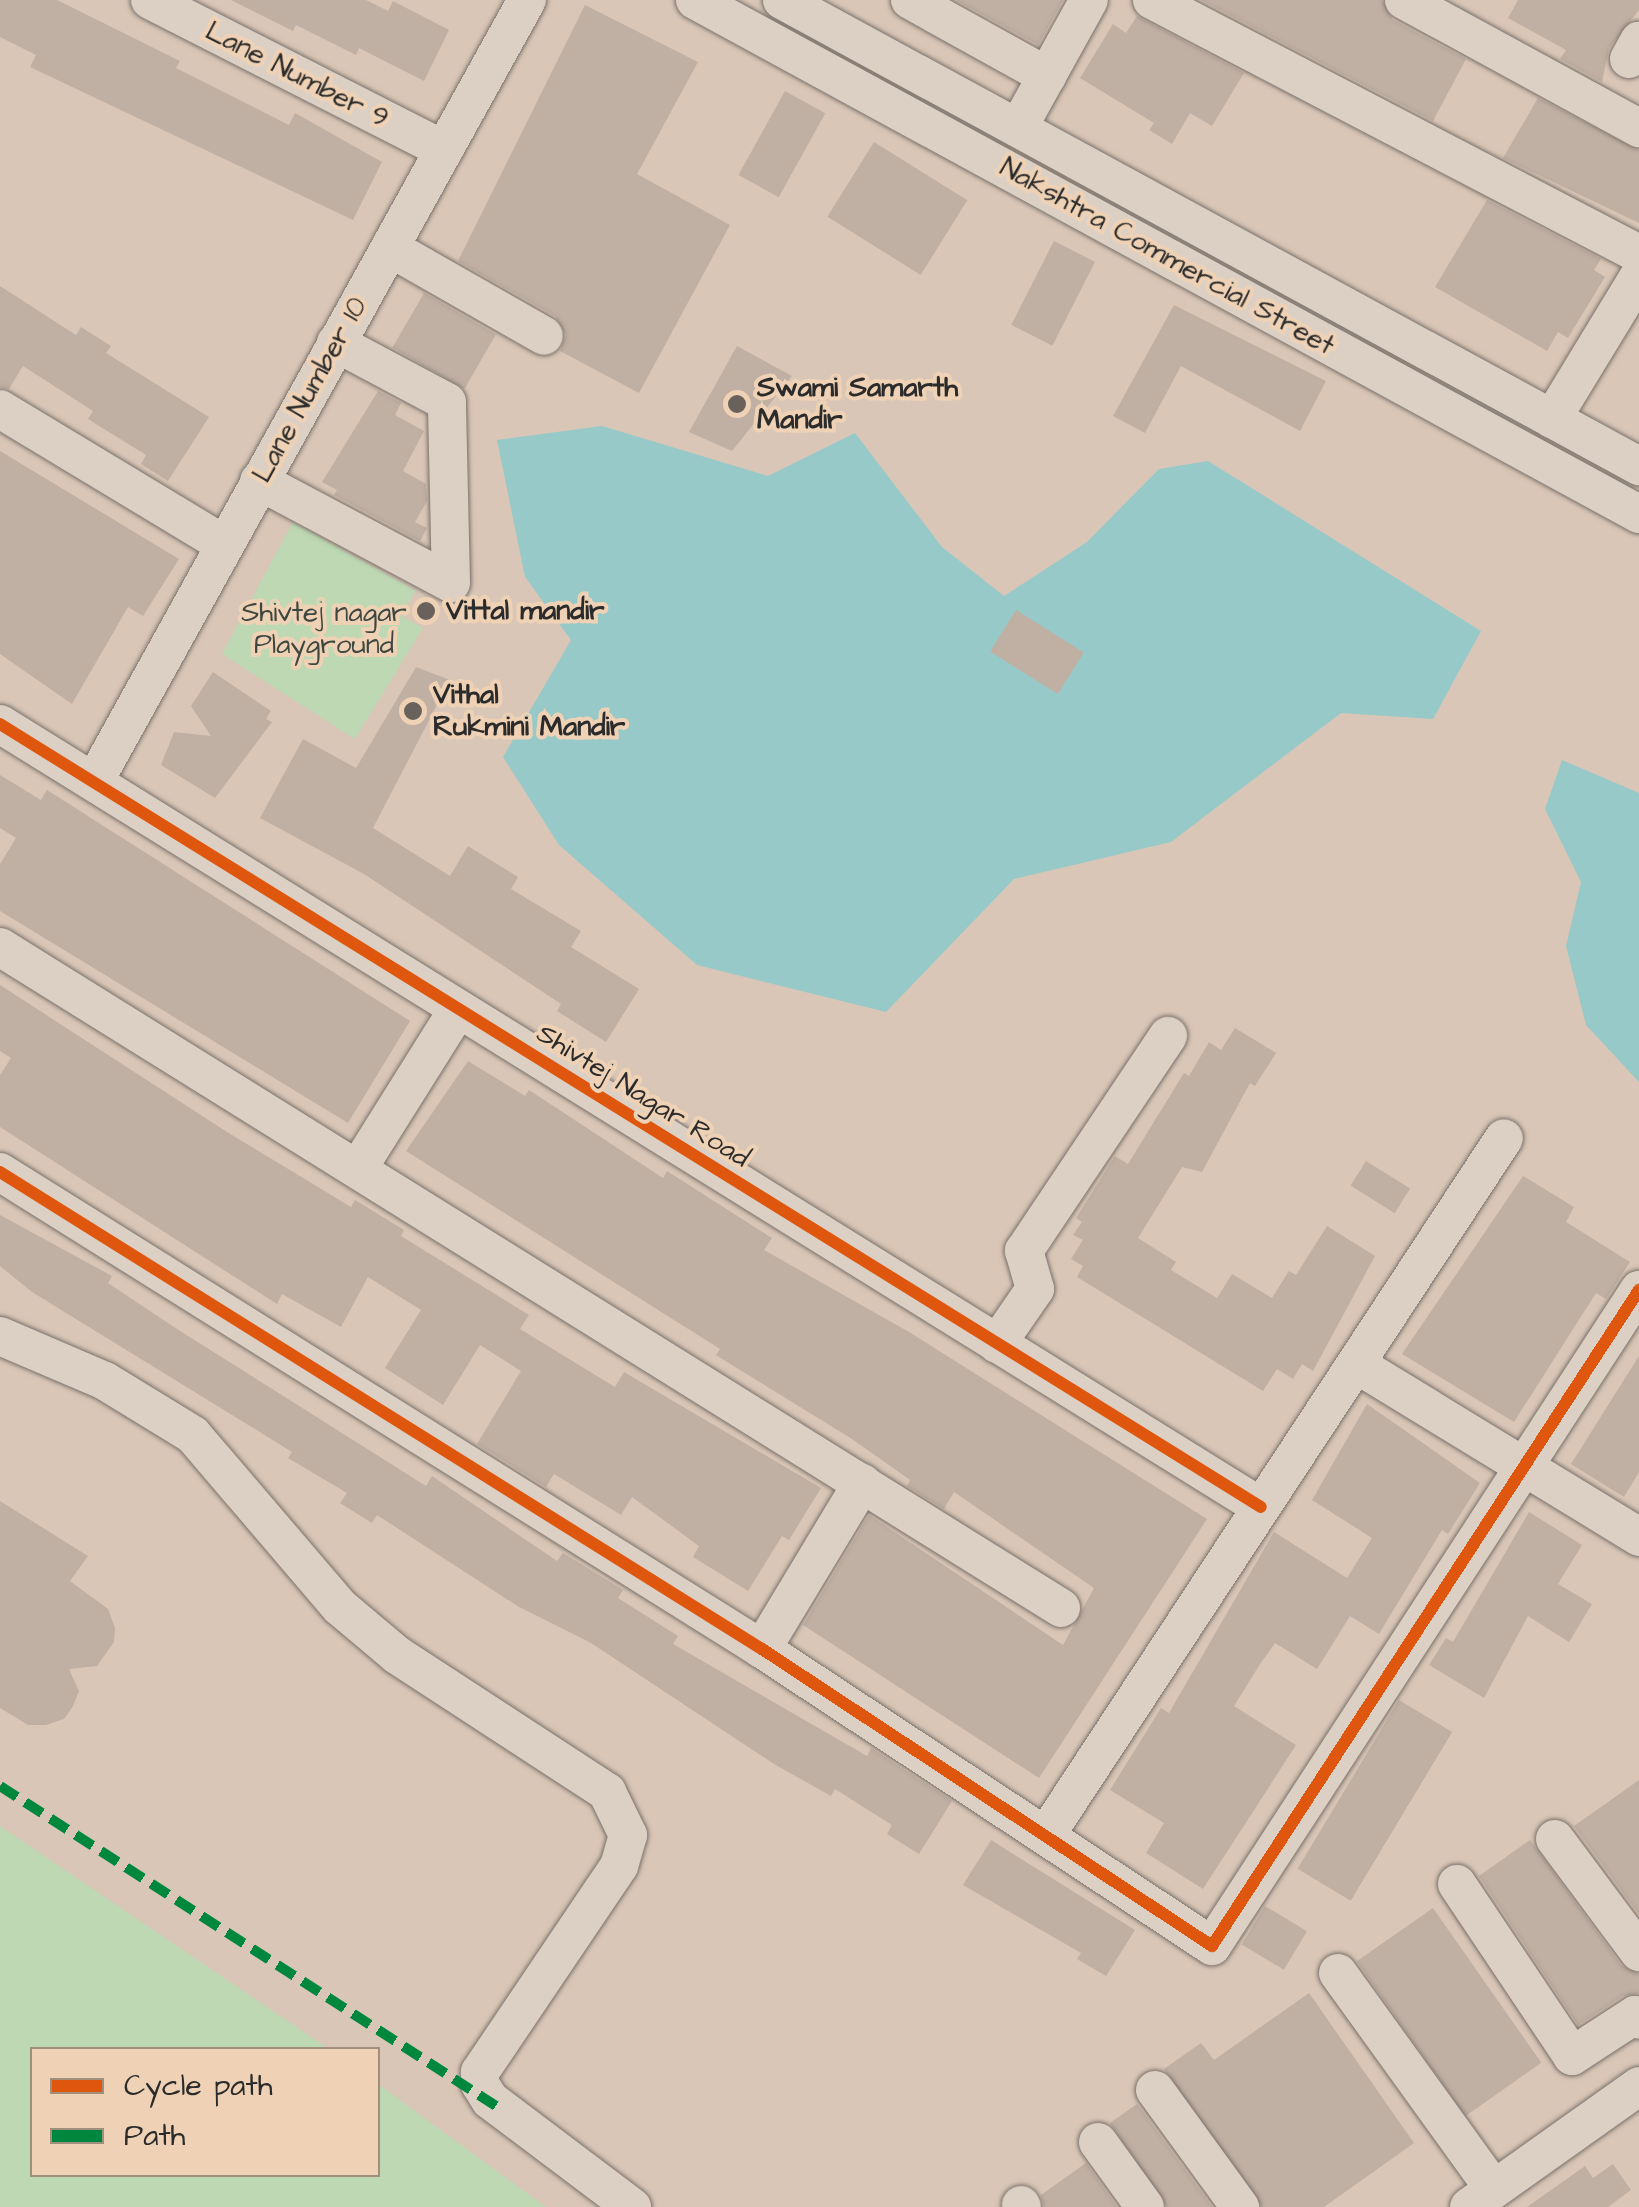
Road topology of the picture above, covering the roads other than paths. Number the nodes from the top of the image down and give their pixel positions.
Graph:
1 (150, 0) edge
2 (527, 0) edge
3 (695, 0) edge
4 (782, 0) edge
5 (910, 0) edge
6 (1089, 0) edge
7 (1152, 0) edge
8 (1404, 0) edge
9 (1046, 76) junction
10 (1018, 128) junction
11 (1639, 128) edge
12 (444, 150) junction
13 (390, 248) junction
14 (1639, 254) edge
15 (1639, 276) edge
16 (544, 336) dead end
17 (336, 343) junction
18 (0, 409) edge
19 (1552, 419) junction
20 (1639, 466) edge
21 (259, 481) junction
22 (1639, 514) edge
23 (224, 544) junction
24 (0, 724) edge
25 (94, 782) junction
26 (0, 946) edge
27 (457, 1011) junction
28 (1168, 1036) dead end
29 (1504, 1138) dead end
30 (358, 1167) junction
31 (0, 1172) edge
32 (1639, 1290) edge
33 (0, 1336) edge
34 (998, 1344) junction
35 (1356, 1364) junction
36 (1526, 1467) junction
37 (862, 1483) junction
38 (1262, 1508) junction
39 (1639, 1537) edge
40 (1061, 1608) dead end
41 (762, 1649) junction
42 (1048, 1832) junction
43 (1555, 1839) dead end
44 (1456, 1884) dead end
45 (1639, 1952) edge
46 (1338, 1973) dead end
47 (1639, 2020) edge
48 (1639, 2086) edge
49 (1154, 2090) dead end
50 (1098, 2142) dead end
51 (1481, 2198) edge
52 (632, 2207) edge
53 (1144, 2207) edge
54 (1240, 2207) edge

1 - 12 street, Lane Number 9
2 - 12 street, Lane Number 10
3 - 22 street, Nakshtra Commercial Street
4 - 10 street, Nakshtra Commercial Street
5 - 9 street
6 - 9 street
7 - 14 street
8 - 11 street
9 - 10 street
10 - 19 street, Nakshtra Commercial Street
12 - 13 street, Lane Number 10
13 - 16 street
13 - 17 street, Lane Number 10
15 - 19 street
17 - 21 street, Lane Number 10
17 - 21 street
18 - 23 street
19 - 20 street, Nakshtra Commercial Street
21 - 23 street, Lane Number 10
23 - 25 street, Lane Number 10
24 - 25 street, Shivtej Nagar Road
25 - 27 street, Shivtej Nagar Road
26 - 30 street
27 - 30 street
27 - 34 street, Shivtej Nagar Road
28 - 34 street
29 - 35 street
30 - 37 street
31 - 41 street
32 - 36 street
33 - 52 street
34 - 38 street, Shivtej Nagar Road
35 - 36 street
35 - 38 street
36 - 39 street
36 - 42 street
37 - 40 street
37 - 41 street
38 - 42 street
41 - 42 street
43 - 45 street
44 - 47 street
46 - 51 street
48 - 51 street
49 - 54 street
50 - 53 street

